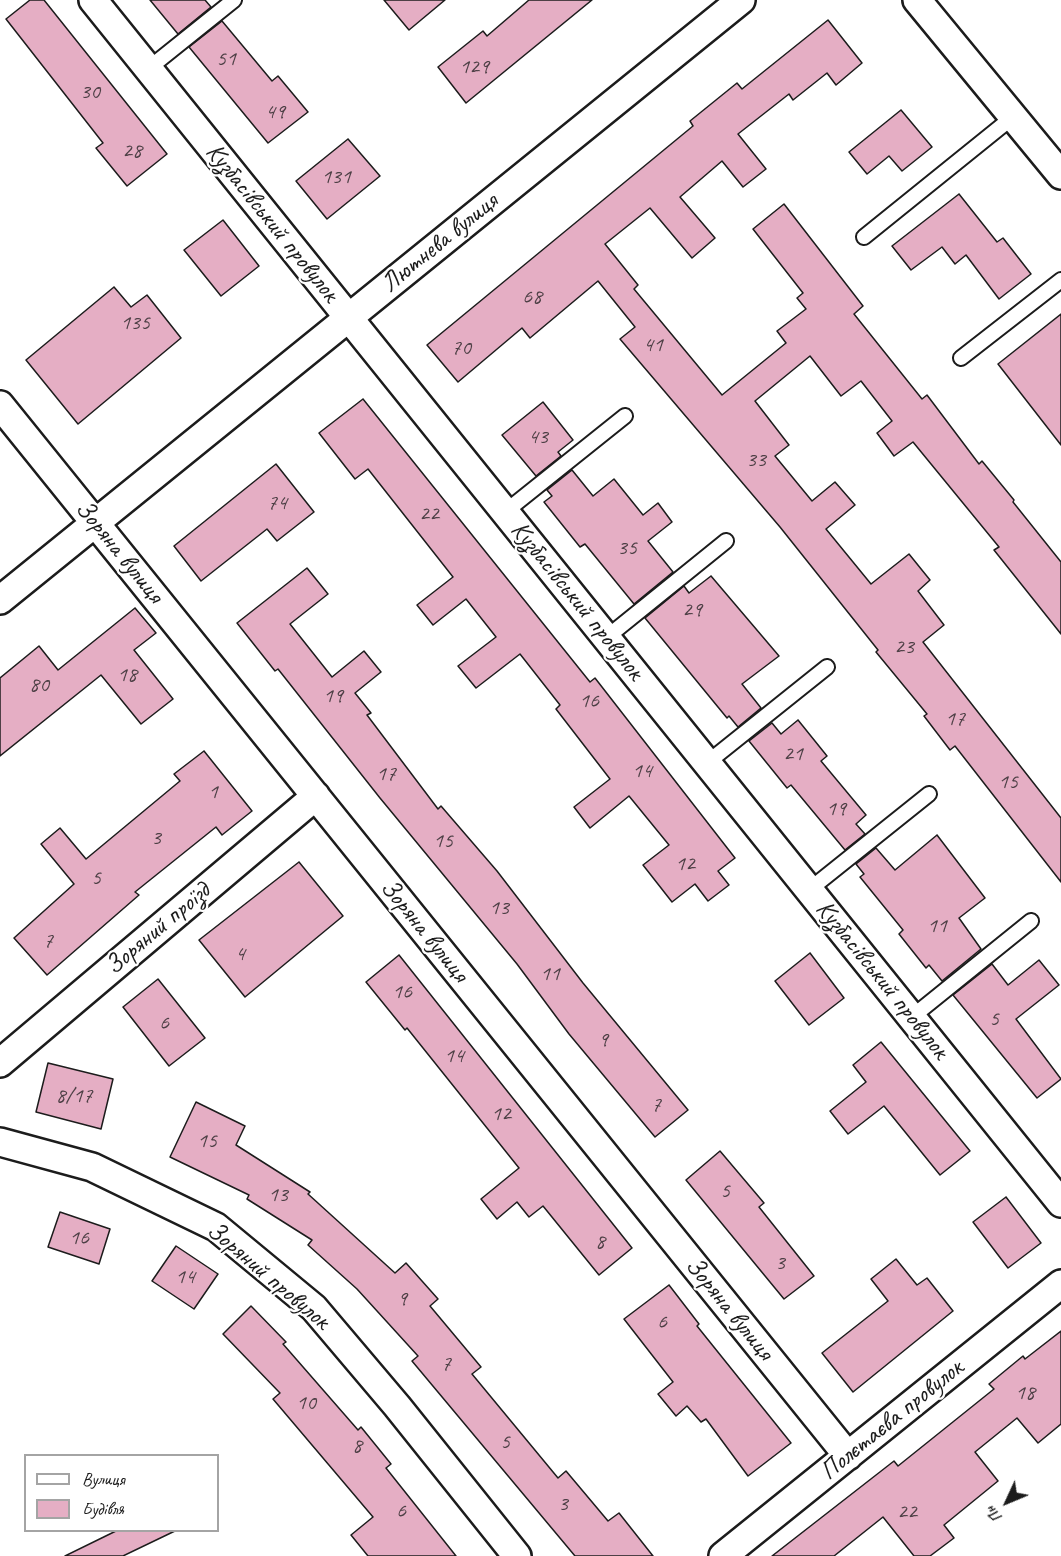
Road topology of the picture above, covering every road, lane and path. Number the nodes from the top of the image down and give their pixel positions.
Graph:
1 (93, 0) edge
2 (234, 0) edge
3 (741, 0) edge
4 (917, 0) edge
5 (148, 69) junction
6 (1014, 116) junction
7 (1061, 175) edge
8 (864, 237) dead end
9 (1061, 280) edge
10 (349, 318) junction
11 (962, 358) dead end
12 (0, 405) edge
13 (625, 416) dead end
14 (505, 512) junction
15 (95, 523) junction
16 (726, 541) dead end
17 (0, 600) edge
18 (606, 638) junction
19 (827, 667) dead end
20 (707, 763) junction
21 (929, 794) dead end
22 (316, 796) junction
23 (809, 890) junction
24 (1031, 921) dead end
25 (912, 1017) junction
26 (0, 1063) edge
27 (0, 1142) edge
28 (1061, 1203) edge
29 (1061, 1284) edge
30 (848, 1456) junction
31 (517, 1556) edge
32 (723, 1556) edge

1 - 5 street, Кузбасівський провулок
2 - 5 lane
3 - 10 street, Лютнева вулиця
4 - 6 street
5 - 10 street, Кузбасівський провулок
6 - 7 street
6 - 8 lane
9 - 11 lane
10 - 14 street, Кузбасівський провулок
10 - 15 street, Лютнева вулиця
12 - 15 street, Зоряна вулиця
13 - 14 lane
14 - 18 street, Кузбасівський провулок
15 - 17 street, Лютнева вулиця
15 - 22 street, Зоряна вулиця
16 - 18 lane
18 - 20 street, Кузбасівський провулок
19 - 20 lane
20 - 23 street, Кузбасівський провулок
21 - 23 lane
22 - 26 street, Зоряний проїзд
22 - 30 street, Зоряна вулиця
23 - 25 street, Кузбасівський провулок
24 - 25 lane
25 - 28 street, Кузбасівський провулок
27 - 31 street, Зоряний провулок
29 - 30 street, Полєтаєва провулок
30 - 32 street, Полєтаєва провулок

